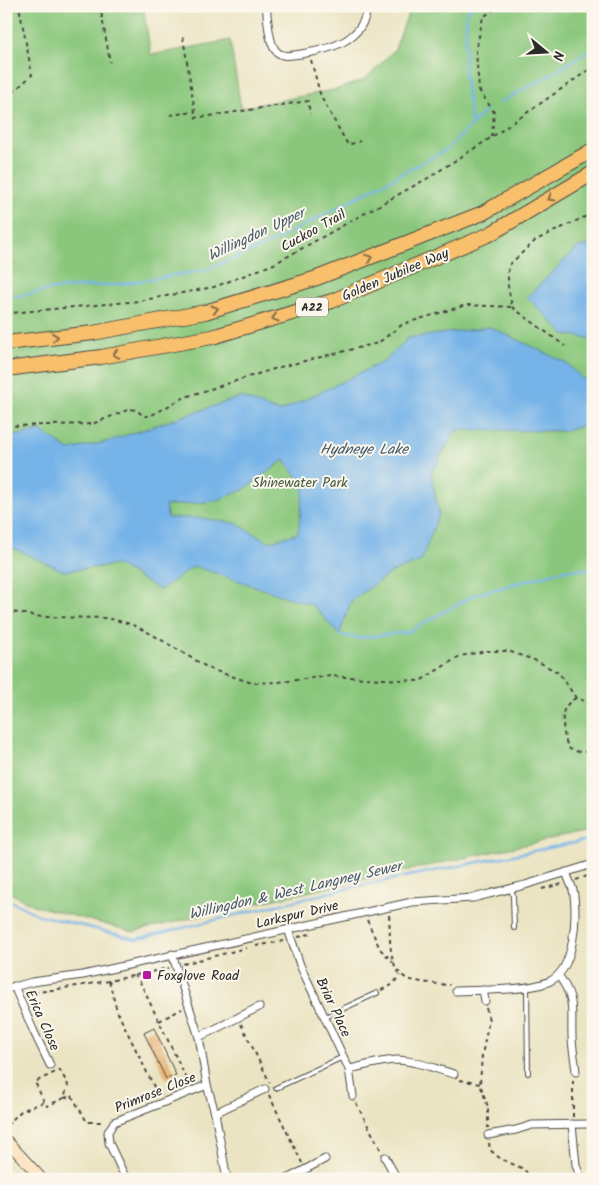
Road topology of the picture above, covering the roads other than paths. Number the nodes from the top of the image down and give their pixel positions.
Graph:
1 (266, 6) edge
2 (367, 6) edge
3 (593, 150) edge
4 (593, 173) edge
5 (6, 343) edge
6 (6, 369) edge
7 (593, 864) edge
8 (566, 872) junction
9 (511, 888) junction
10 (514, 928) dead end
11 (288, 929) junction
12 (172, 954) junction
13 (558, 976) junction
14 (14, 986) junction
15 (527, 987) junction
16 (6, 989) edge
17 (484, 990) junction
18 (456, 991) road end
19 (377, 993) road end
20 (485, 1000) road end
21 (259, 1007) dead end
22 (325, 1017) junction
23 (199, 1037) junction
24 (343, 1057) junction
25 (50, 1065) road end
26 (349, 1069) junction
27 (576, 1072) road end
28 (528, 1073) dead end
29 (454, 1074) road end
30 (207, 1084) junction
31 (275, 1089) road end
32 (264, 1090) dead end
33 (353, 1096) road end
34 (215, 1113) junction
35 (572, 1124) junction
36 (587, 1124) dead end
37 (488, 1135) road end
38 (6, 1140) edge
39 (384, 1157) road end
40 (325, 1159) dead end
41 (42, 1179) edge
42 (126, 1179) edge
43 (227, 1179) edge
44 (288, 1179) edge
45 (397, 1179) edge
46 (581, 1179) edge

1 - 2 street
5 -> 3 highway, Golden Jubilee Way / A22
4 -> 6 highway, Golden Jubilee Way / A22
7 - 8 street, Larkspur Drive
8 - 9 street, Larkspur Drive
8 - 13 street
9 - 10 lane
9 - 11 street, Larkspur Drive
11 - 12 street, Larkspur Drive
11 - 22 street, Briar Place
12 - 14 street, Larkspur Drive
12 - 23 street
13 - 15 street
13 - 27 street
14 - 16 street, Larkspur Drive
14 - 25 street, Erica Close
15 - 17 street
15 - 28 lane
17 - 18 street
17 - 20 street
19 - 22 lane
21 - 23 street
22 - 24 street, Briar Place
23 - 30 street
24 - 26 street, Briar Place
24 - 31 lane
26 - 29 street
26 - 33 street, Briar Place
30 - 34 street
30 - 42 street, Primrose Close
32 - 34 street
34 - 43 street
35 - 36 street
35 - 37 street
35 - 46 street
38 - 41 main road
39 - 45 street
40 - 44 street

